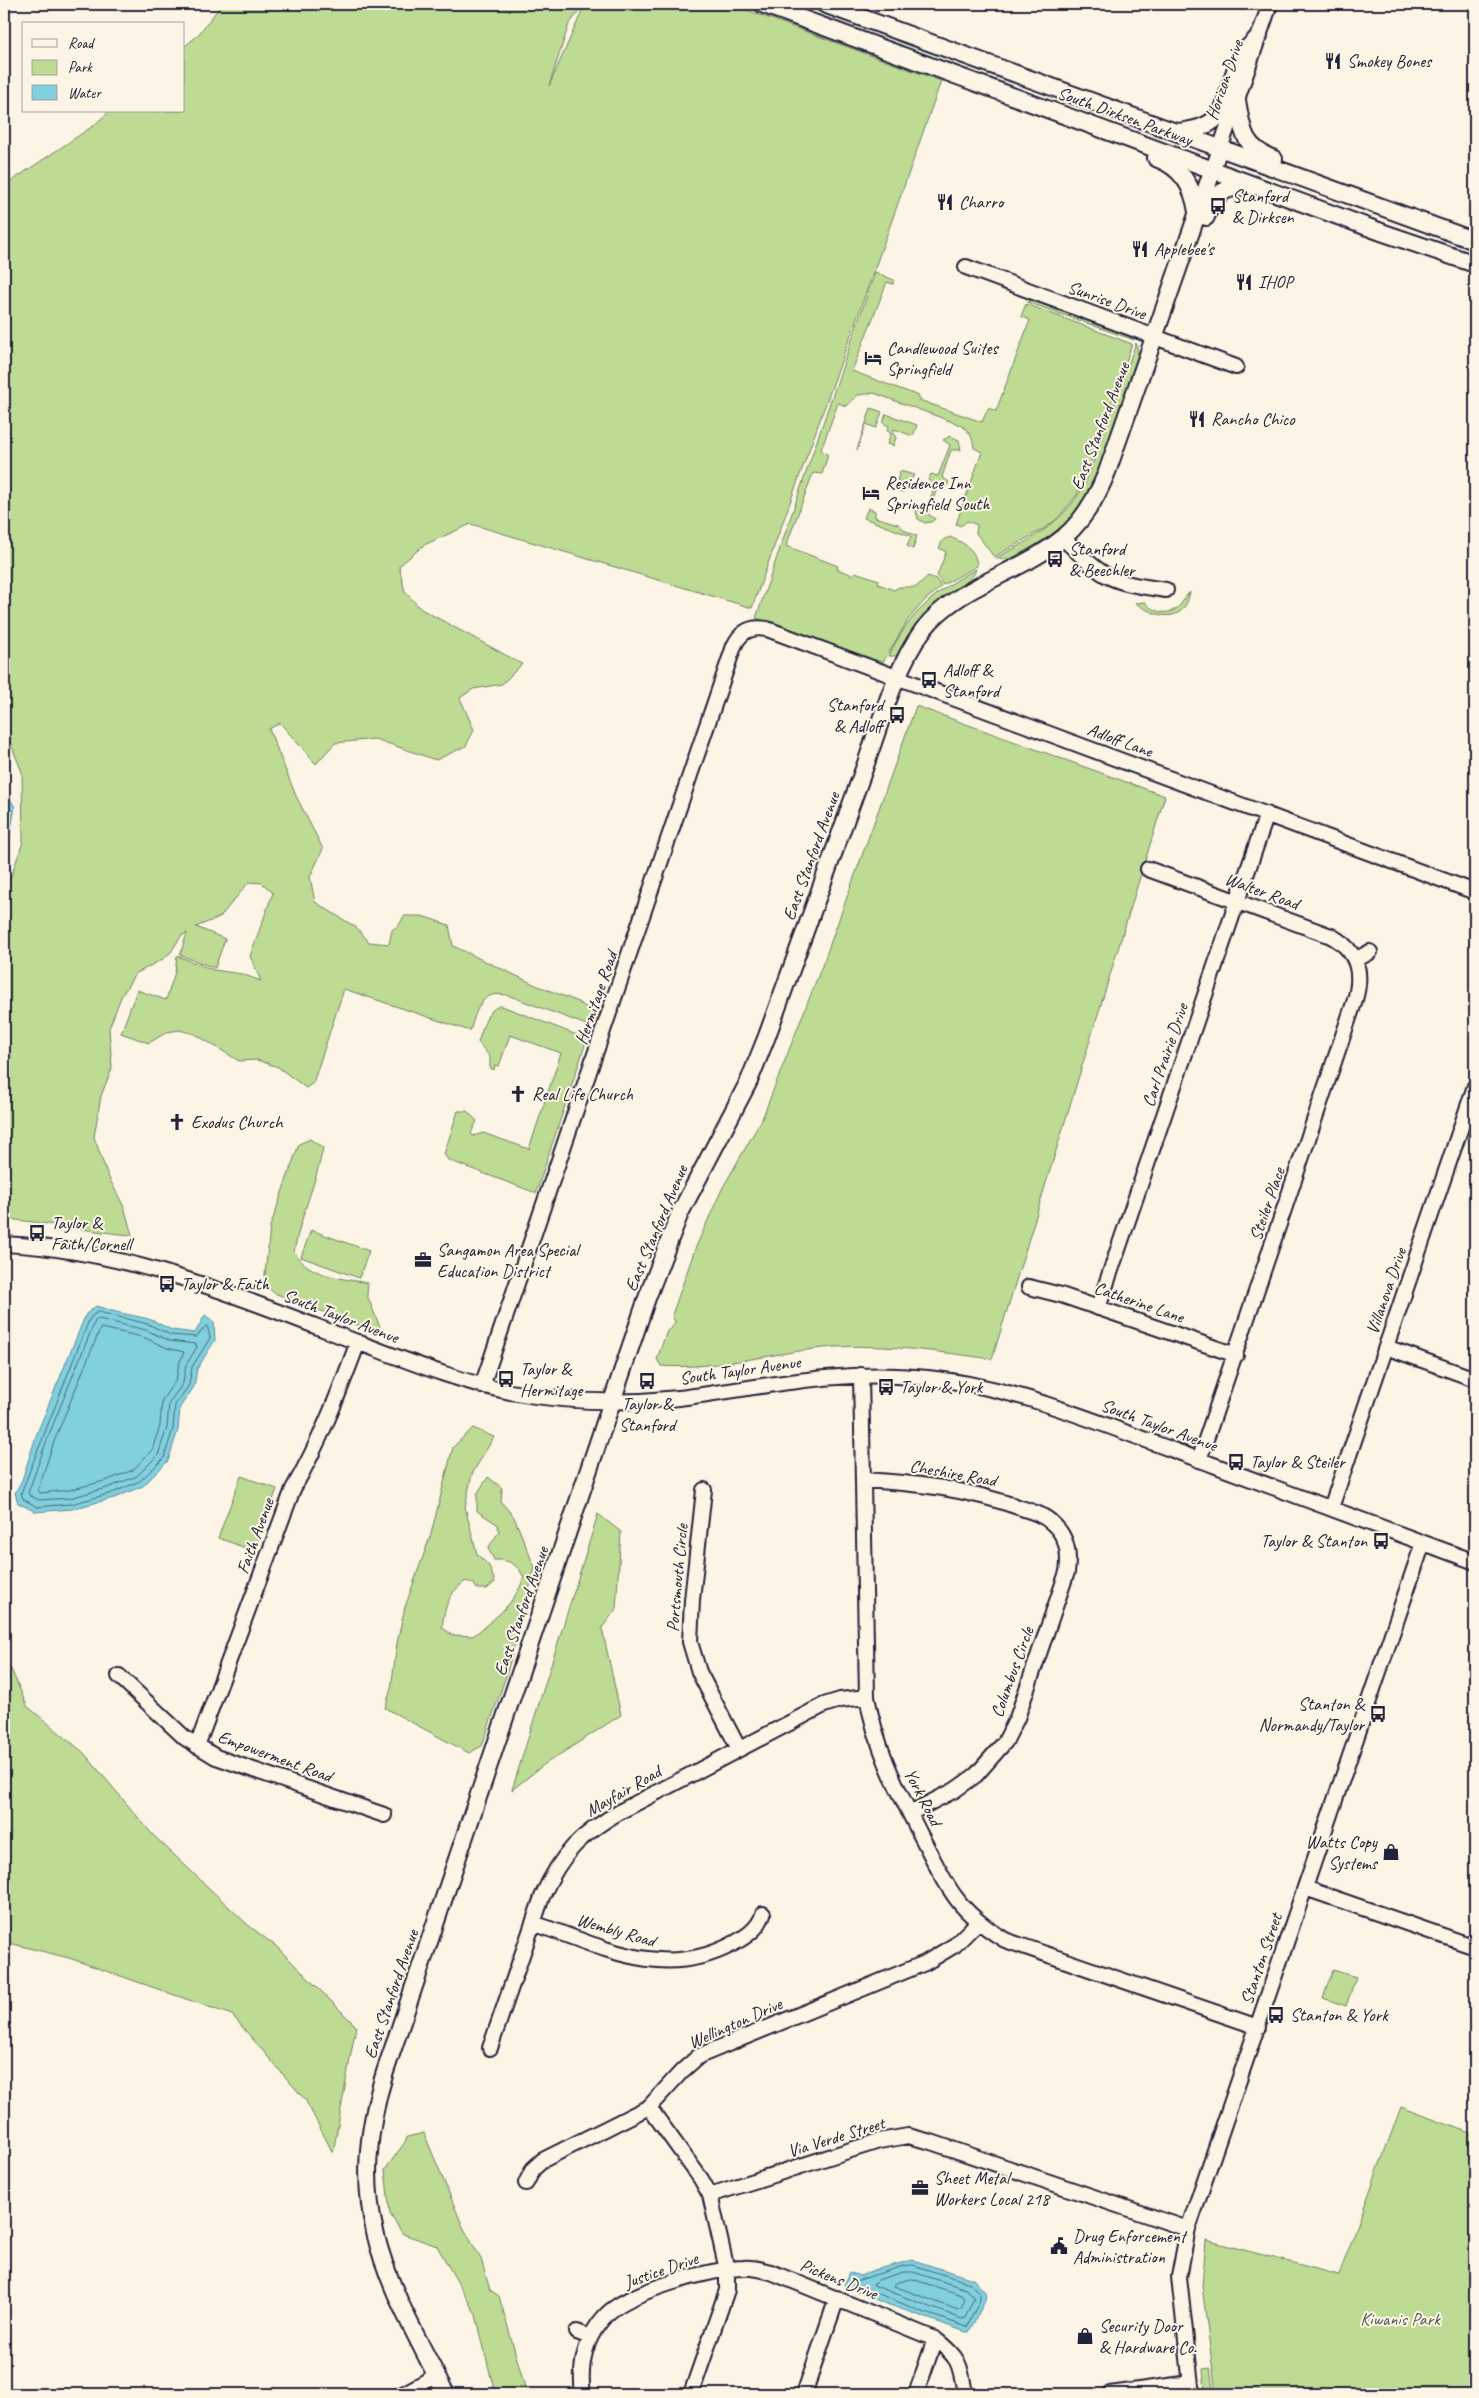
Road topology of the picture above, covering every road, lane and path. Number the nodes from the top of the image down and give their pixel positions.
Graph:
1 (762, 4) edge
2 (824, 4) edge
3 (1270, 4) edge
4 (1259, 36) junction
5 (989, 64) junction
6 (981, 84) junction
7 (1237, 100) junction
8 (1083, 121) junction
9 (1174, 132) junction
10 (1220, 149) junction
11 (1213, 169) junction
12 (1256, 185) junction
13 (1338, 192) junction
14 (1197, 212) junction
15 (1475, 241) edge
16 (1180, 261) junction
17 (1475, 264) edge
18 (966, 267) dead end
19 (1154, 337) junction
20 (1236, 367) dead end
21 (1063, 538) junction
22 (1166, 590) dead end
23 (752, 628) joint
24 (898, 679) junction
25 (1267, 814) junction
26 (1148, 869) dead end
27 (1475, 892) edge
28 (1237, 902) junction
29 (1370, 952) dead end
30 (1355, 960) junction
31 (1475, 1086) edge
32 (4, 1244) edge
33 (1029, 1288) dead end
34 (1098, 1308) junction
35 (358, 1342) junction
36 (1386, 1347) junction
37 (1236, 1355) junction
38 (861, 1375) junction
39 (1475, 1380) edge
40 (482, 1386) junction
41 (613, 1401) junction
42 (1199, 1460) junction
43 (863, 1480) junction
44 (704, 1490) dead end
45 (1331, 1508) junction
46 (1034, 1512) joint
47 (1423, 1542) junction
48 (1475, 1562) edge
49 (119, 1676) dead end
50 (867, 1697) junction
51 (197, 1746) junction
52 (739, 1749) junction
53 (910, 1814) junction
54 (384, 1815) dead end
55 (1305, 1888) junction
56 (763, 1914) dead end
57 (978, 1922) junction
58 (533, 1923) junction
59 (1475, 1947) edge
60 (1258, 2027) junction
61 (490, 2048) dead end
62 (649, 2107) junction
63 (526, 2183) dead end
64 (710, 2195) junction
65 (1188, 2229) junction
66 (727, 2270) junction
67 (837, 2298) junction
68 (935, 2339) junction
69 (436, 2376) junction
70 (1191, 2389) edge
71 (403, 2394) edge
72 (446, 2394) edge
73 (583, 2394) edge
74 (691, 2394) edge
75 (804, 2394) edge
76 (916, 2394) edge
77 (965, 2394) edge
78 (1110, 2394) edge

1 - 6 main road, South Dirksen Parkway
2 - 5 main road, South Dirksen Parkway
3 - 4 street, Horizon Drive
4 - 7 street, Horizon Drive
4 - 9 main road
5 - 6 street
5 - 9 main road, South Dirksen Parkway
6 - 8 main road, South Dirksen Parkway
7 - 10 street, Horizon Drive
7 - 13 main road
8 - 11 main road, South Dirksen Parkway
8 - 14 main road
9 - 10 main road, South Dirksen Parkway
10 - 11 street, Horizon Drive
10 - 13 main road, South Dirksen Parkway
11 - 12 main road, South Dirksen Parkway
11 - 14 main road, East Stanford Avenue
12 - 16 main road
12 - 17 main road, South Dirksen Parkway
13 - 15 main road, South Dirksen Parkway
14 - 16 main road, East Stanford Avenue
16 - 19 main road, East Stanford Avenue
18 - 19 street, Sunrise Drive
19 - 20 street, Sunrise Drive
19 - 21 main road, East Stanford Avenue
21 - 22 street
21 - 24 main road, East Stanford Avenue
23 - 24 street, Adloff Lane
23 - 40 street, Hermitage Road
24 - 25 street, Adloff Lane
24 - 41 main road, East Stanford Avenue
25 - 27 street, Adloff Lane
25 - 28 street, Carl Prairie Drive
26 - 28 street, Walter Road
28 - 30 street, Walter Road
28 - 34 street, Carl Prairie Drive
29 - 30 street
30 - 37 street, Steiler Place
31 - 36 street, Villanova Drive
32 - 35 street, South Taylor Avenue
33 - 34 street, Catherine Lane
34 - 37 street, Catherine Lane
35 - 40 street, South Taylor Avenue
35 - 51 street, Faith Avenue
36 - 39 street
36 - 45 street, Villanova Drive
37 - 42 street, Steiler Place
38 - 41 street, South Taylor Avenue
38 - 42 street, South Taylor Avenue
38 - 43 street, York Road
40 - 41 street, South Taylor Avenue
41 - 69 main road, East Stanford Avenue
42 - 45 street, South Taylor Avenue
43 - 46 street, Cheshire Road
43 - 50 street, York Road
44 - 52 street, Portsmouth Circle
45 - 47 street, South Taylor Avenue
46 - 53 street, Columbus Circle
47 - 48 street, South Taylor Avenue
47 - 55 street, Stanton Street
49 - 51 street, Empowerment Road
50 - 52 street, Mayfair Road
50 - 53 street, York Road
51 - 54 street, Empowerment Road
52 - 58 street, Mayfair Road
53 - 57 street, York Road
55 - 59 street
55 - 60 street, Stanton Street
56 - 58 street, Wembly Road
57 - 60 street, York Road
57 - 62 street, Wellington Drive
58 - 61 street, Mayfair Road
60 - 65 street, Stanton Street
62 - 63 street, Wellington Drive
62 - 64 street
64 - 65 street, Via Verde Street
64 - 66 street
65 - 70 street, Stanton Street
66 - 67 street, Pickens Drive
66 - 73 street, Justice Drive
66 - 74 street
67 - 68 street, Pickens Drive
67 - 75 street
68 - 76 street
68 - 77 street, Pickens Drive
69 - 71 street
69 - 72 main road, East Stanford Avenue
70 - 78 street

